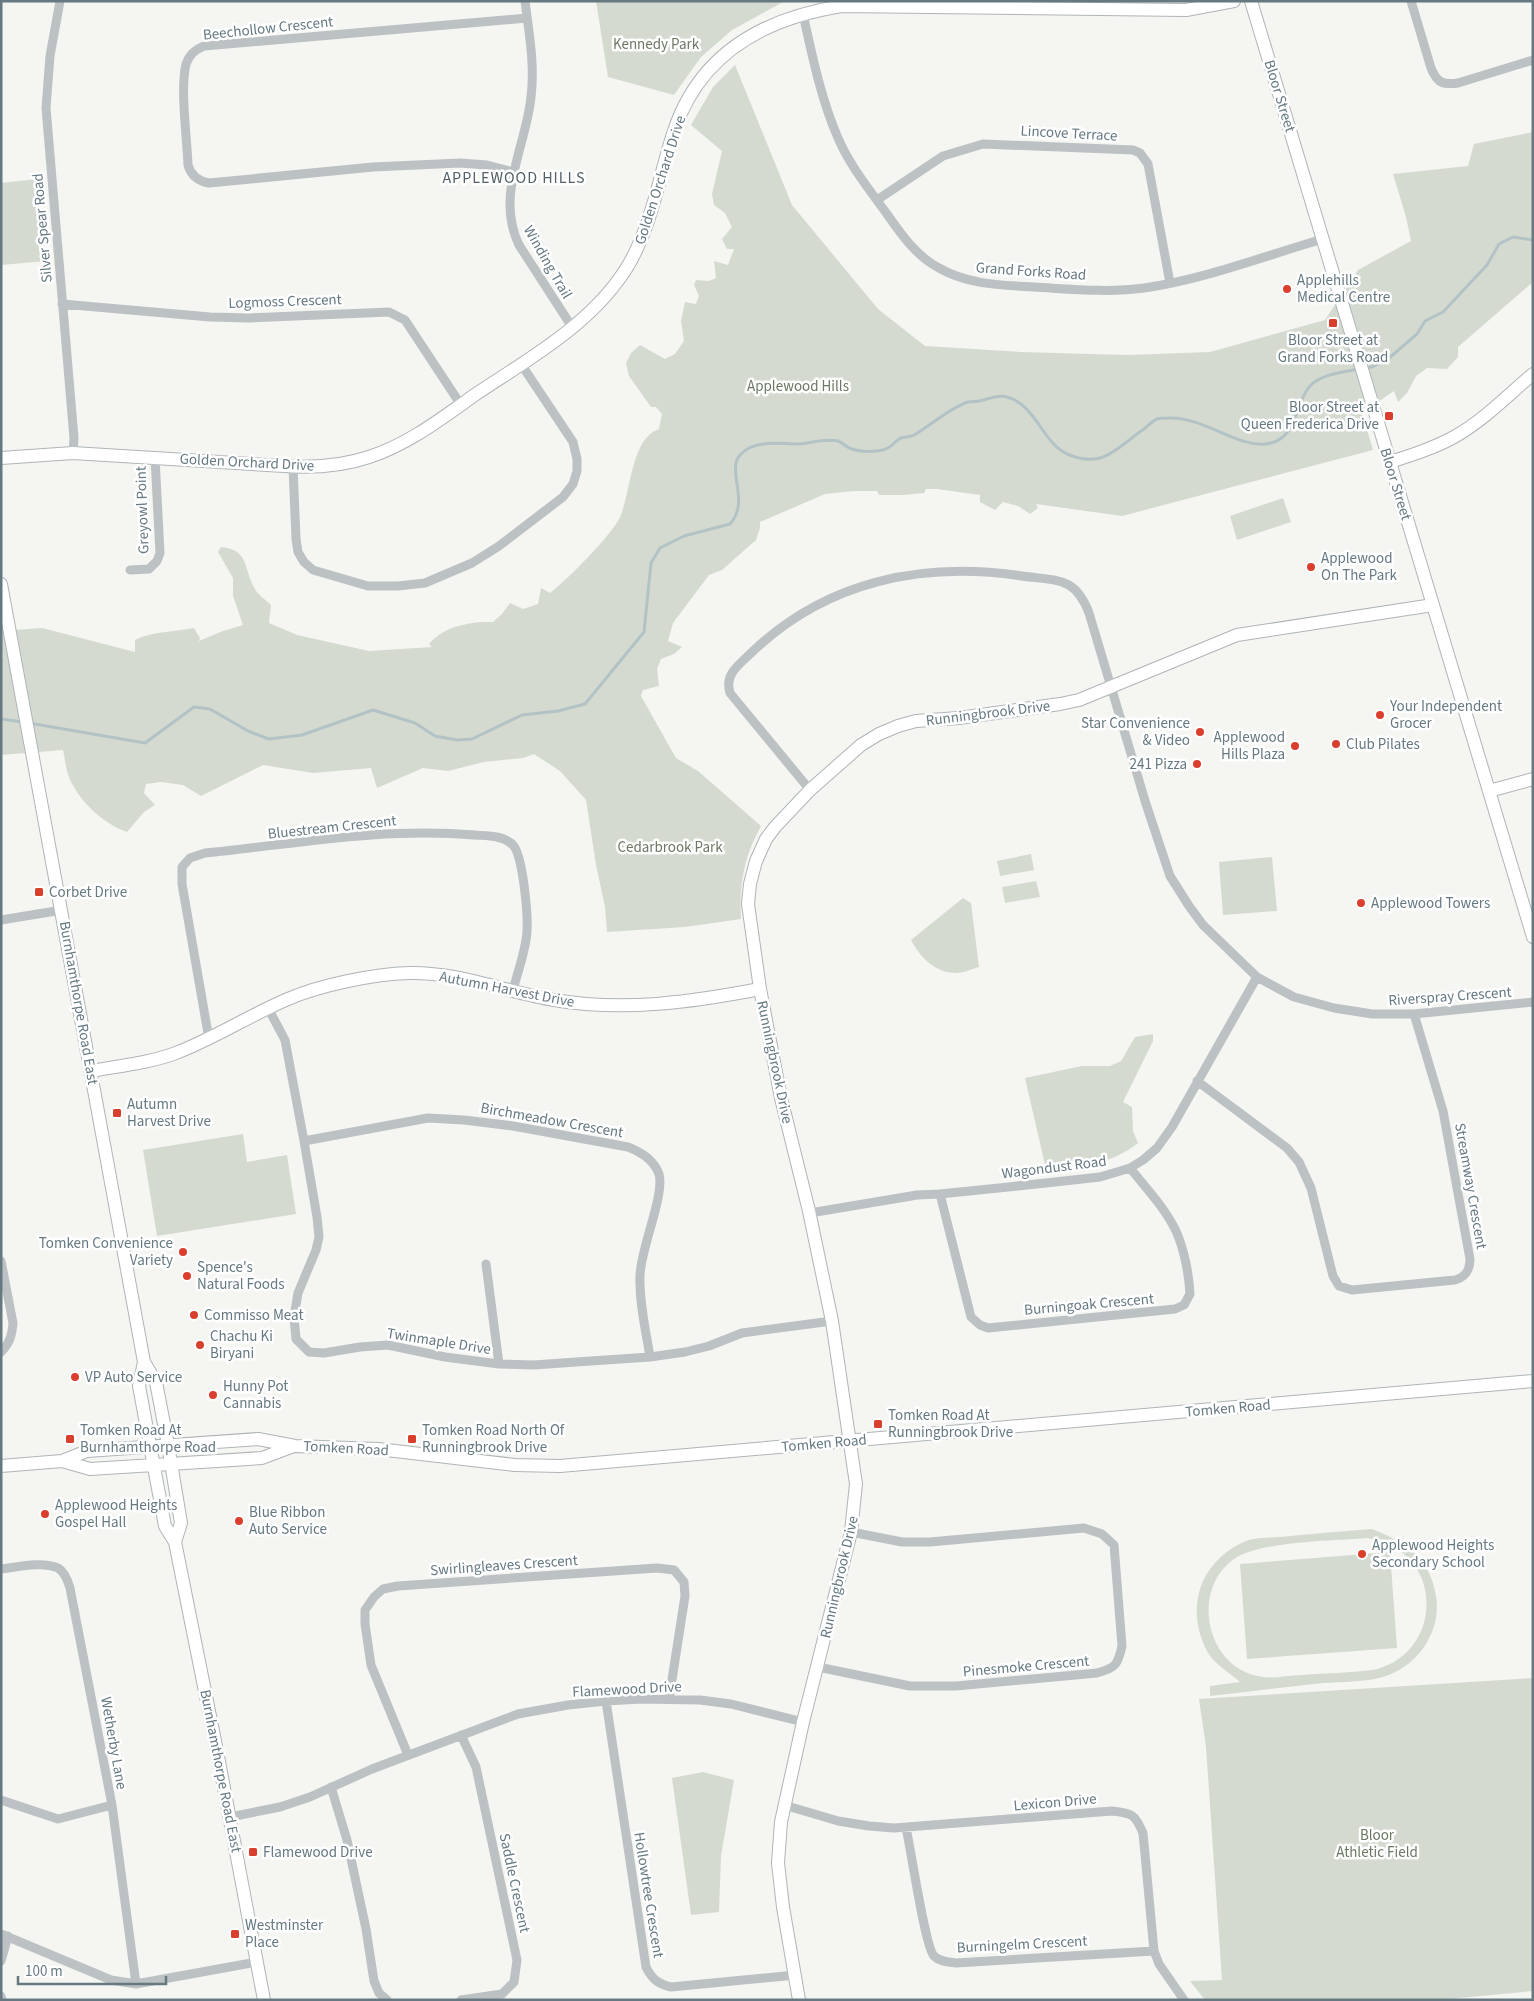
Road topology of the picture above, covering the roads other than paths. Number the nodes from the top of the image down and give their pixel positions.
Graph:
1 (60, 1) edge
2 (525, 1) edge
3 (1234, 1) edge
4 (1251, 1) edge
5 (1411, 1) edge
6 (803, 14) junction
7 (527, 18) junction
8 (1533, 60) edge
9 (513, 172) junction
10 (877, 200) junction
11 (1323, 239) junction
12 (1170, 283) junction
13 (62, 304) junction
14 (572, 327) junction
15 (521, 364) junction
16 (1533, 374) edge
17 (461, 405) junction
18 (73, 453) junction
19 (1, 458) edge
20 (155, 458) junction
21 (1390, 462) junction
22 (293, 467) junction
23 (130, 570) dead end
24 (1, 584) edge
25 (1433, 605) junction
26 (1110, 687) junction
27 (1533, 779) edge
28 (810, 790) junction
29 (1489, 791) junction
30 (62, 910) junction
31 (1, 920) edge
32 (1533, 938) edge
33 (1257, 977) junction
34 (760, 989) junction
35 (513, 990) junction
36 (1533, 1002) edge
37 (268, 1008) junction
38 (1414, 1014) junction
39 (209, 1039) junction
40 (91, 1071) junction
41 (1197, 1081) junction
42 (304, 1141) junction
43 (1130, 1168) junction
44 (940, 1194) junction
45 (810, 1213) junction
46 (1, 1260) edge
47 (486, 1264) dead end
48 (832, 1321) junction
49 (1, 1352) edge
50 (650, 1357) junction
51 (144, 1362) junction
52 (499, 1364) junction
53 (1533, 1381) edge
54 (850, 1441) junction
55 (168, 1445) junction
56 (150, 1446) junction
57 (295, 1446) junction
58 (62, 1461) junction
59 (171, 1464) junction
60 (154, 1465) junction
61 (1, 1466) edge
62 (851, 1532) junction
63 (175, 1542) junction
64 (1, 1569) edge
65 (818, 1668) junction
66 (670, 1699) junction
67 (606, 1701) junction
68 (803, 1722) junction
69 (461, 1735) junction
70 (408, 1755) junction
71 (331, 1787) junction
72 (1, 1800) edge
73 (112, 1804) junction
74 (784, 1805) junction
75 (230, 1817) junction
76 (906, 1828) junction
77 (4, 1935) edge
78 (1154, 1951) junction
79 (1, 1961) edge
80 (257, 1962) junction
81 (796, 1975) junction
82 (136, 1984) junction
83 (1, 1996) edge
84 (2, 2000) edge
85 (264, 2000) edge
86 (387, 2000) edge
87 (461, 2000) edge
88 (799, 2000) edge
89 (1184, 2000) edge

1 - 13 street, Silver Spear Road
2 - 7 street, Winding Trail
3 - 6 street, Golden Orchard Drive
4 - 11 street, Bloor Street
5 - 8 street
6 - 10 street, Grand Forks Road
6 - 14 street, Golden Orchard Drive
7 - 9 street, Winding Trail
7 - 9 street, Beechollow Crescent
9 - 14 street, Winding Trail
10 - 12 street, Grand Forks Road
10 - 12 street, Lincove Terrace
11 - 12 street, Grand Forks Road
11 - 21 street, Bloor Street
13 - 17 street, Logmoss Crescent
13 - 18 street, Silver Spear Road
14 - 15 street, Golden Orchard Drive
15 - 17 street, Golden Orchard Drive
15 - 22 street
16 - 21 street
17 - 22 street, Golden Orchard Drive
18 - 19 street, Golden Orchard Drive
18 - 20 street, Golden Orchard Drive
20 - 22 street, Golden Orchard Drive
20 - 23 street, Greyowl Point
21 - 25 street, Bloor Street
24 - 30 street, Burnhamthorpe Road East
25 - 26 street, Runningbrook Drive
25 - 29 street, Bloor Street
26 - 28 street, Runningbrook Drive
26 - 28 street, Riverspray Crescent
26 - 33 street, Riverspray Crescent
27 - 29 street
28 - 34 street, Runningbrook Drive
29 - 32 street, Bloor Street
30 - 31 street
30 - 40 street, Burnhamthorpe Road East
33 - 38 street, Riverspray Crescent
33 - 41 street, Wagondust Road
34 - 35 street, Autumn Harvest Drive
34 - 45 street, Runningbrook Drive
35 - 37 street, Autumn Harvest Drive
35 - 39 street, Bluestream Crescent
36 - 38 street, Riverspray Crescent
37 - 39 street, Autumn Harvest Drive
37 - 42 street, Twinmaple Drive
38 - 41 street, Streamway Crescent
39 - 40 street, Autumn Harvest Drive
40 - 51 street, Burnhamthorpe Road East
41 - 43 street, Wagondust Road
42 - 50 street, Birchmeadow Crescent
42 - 52 street, Twinmaple Drive
43 - 44 street, Wagondust Road
43 - 44 street, Burningoak Crescent
44 - 45 street, Wagondust Road
45 - 48 street, Runningbrook Drive
46 - 49 street
47 - 52 street
48 - 50 street, Twinmaple Drive
48 - 54 street, Runningbrook Drive
50 - 52 street, Twinmaple Drive
51 - 55 street, Burnhamthorpe Road East
51 - 56 street, Burnhamthorpe Road East
53 - 54 street, Tomken Road
54 - 57 street, Tomken Road
54 - 62 street, Runningbrook Drive
55 - 56 street, Tomken Road
55 - 57 street, Tomken Road
55 - 59 street, Burnhamthorpe Road East
56 - 58 street, Tomken Road
56 - 60 street, Burnhamthorpe Road East
57 - 59 street, Tomken Road
58 - 60 street, Tomken Road
58 - 61 street, Tomken Road
59 - 60 street, Tomken Road
59 - 63 street, Burnhamthorpe Road East
60 - 63 street, Burnhamthorpe Road East
62 - 65 street, Runningbrook Drive
62 - 65 street, Pinesmoke Crescent
63 - 75 street, Burnhamthorpe Road East
64 - 73 street, Wetherby Lane
65 - 68 street, Runningbrook Drive
66 - 67 street, Flamewood Drive
66 - 68 street, Flamewood Drive
66 - 70 street, Swirlingleaves Crescent
67 - 69 street, Flamewood Drive
67 - 81 street, Hollowtree Crescent
68 - 74 street, Runningbrook Drive
69 - 70 street, Flamewood Drive
69 - 87 street, Saddle Crescent
70 - 71 street, Flamewood Drive
71 - 75 street, Flamewood Drive
71 - 86 street
72 - 73 street
73 - 82 street, Wetherby Lane
74 - 76 street, Lexicon Drive
74 - 81 street, Runningbrook Drive
75 - 80 street, Burnhamthorpe Road East
76 - 78 street, Burningelm Crescent
76 - 78 street, Lexicon Drive
77 - 79 street
77 - 82 street
78 - 89 street, Lexicon Drive
80 - 82 street
80 - 85 street, Burnhamthorpe Road East
81 - 88 street, Runningbrook Drive
83 - 84 street

